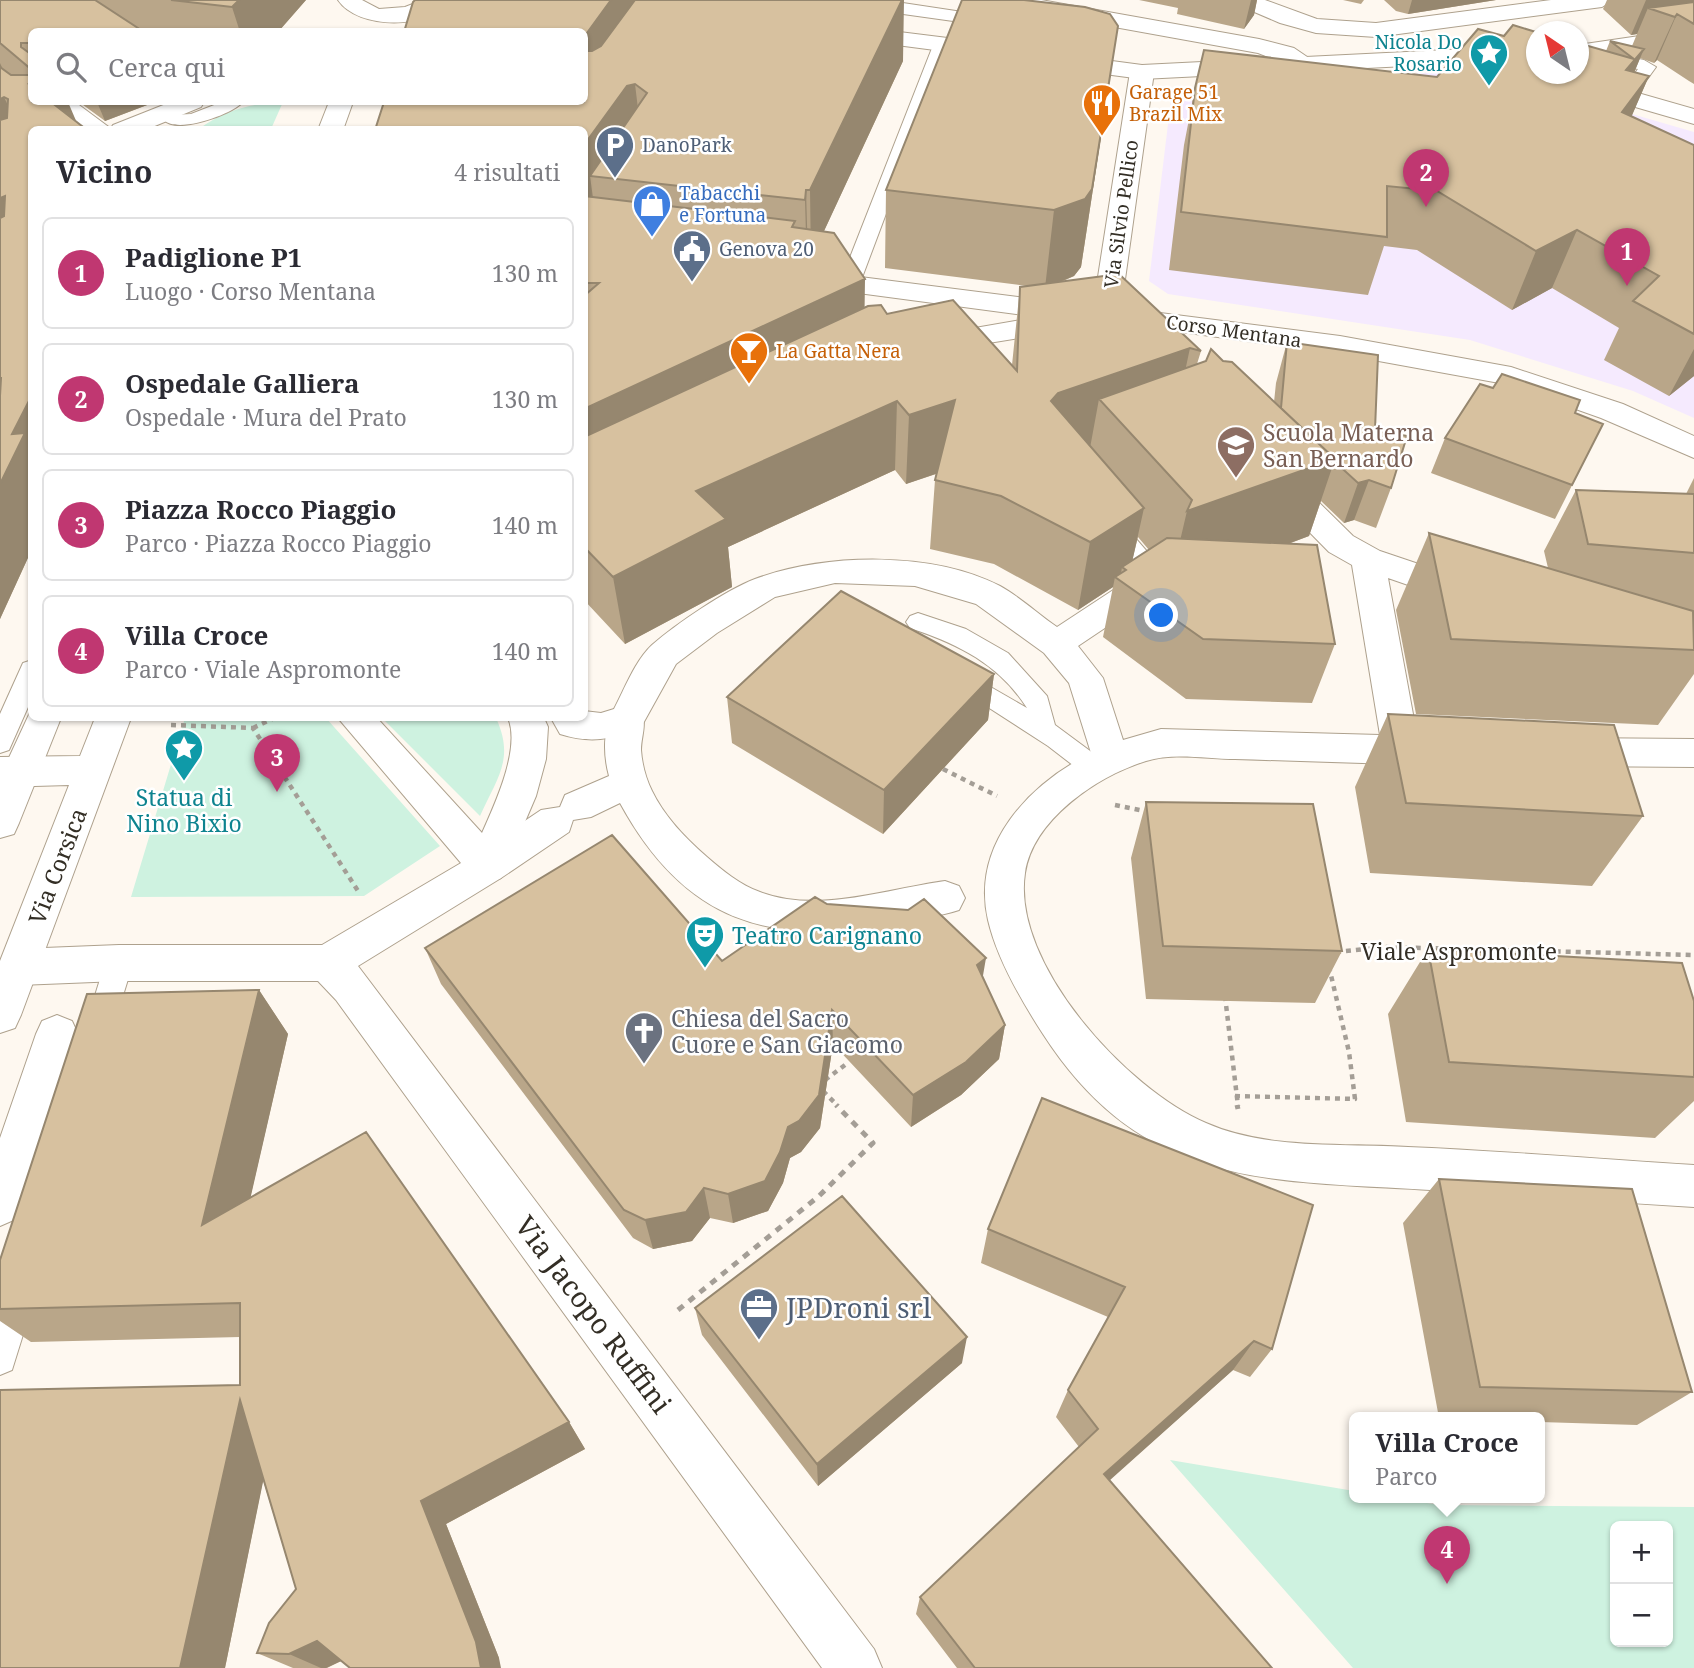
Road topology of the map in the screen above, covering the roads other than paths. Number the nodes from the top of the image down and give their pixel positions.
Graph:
1 (439, 0) edge
2 (891, 0) edge
3 (1246, 0) edge
4 (1602, 0) edge
5 (348, 9) edge
6 (1004, 11) edge
7 (406, 13) junction
8 (1694, 22) edge
9 (394, 28) edge
10 (832, 31) edge
11 (1187, 32) junction
12 (1694, 35) edge
13 (1589, 36) edge
14 (942, 43) junction
15 (1589, 50) edge
16 (1526, 52) edge
17 (1526, 54) edge
18 (1467, 56) junction
19 (1589, 62) edge
20 (1504, 63) junction
21 (1526, 68) edge
22 (1142, 72) junction
23 (1313, 74) junction
24 (1213, 76) junction
25 (1582, 84) edge
26 (1626, 96) junction
27 (64, 105) edge
28 (184, 105) edge
29 (228, 105) edge
30 (340, 105) edge
31 (1694, 117) edge
32 (172, 120) dead end
33 (94, 126) edge
34 (132, 126) edge
35 (332, 126) edge
36 (785, 276) edge
37 (850, 283) junction
38 (946, 295) junction
39 (1106, 315) junction
40 (980, 335) junction
41 (903, 349) edge
42 (1143, 351) edge
43 (1694, 448) edge
44 (1259, 463) edge
45 (1077, 492) edge
46 (1354, 551) junction
47 (1485, 600) edge
48 (918, 622) dead end
49 (1056, 644) junction
50 (28, 684) edge
51 (975, 687) edge
52 (627, 719) junction
53 (41, 721) edge
54 (112, 721) edge
55 (359, 721) edge
56 (527, 721) edge
57 (571, 721) edge
58 (1044, 733) junction
59 (1389, 737) junction
60 (1469, 751) edge
61 (1538, 752) edge
62 (1694, 754) edge
63 (7, 762) edge
64 (1103, 764) junction
65 (93, 770) junction
66 (631, 782) junction
67 (0, 823) edge
68 (487, 867) junction
69 (945, 898) dead end
70 (119, 962) junction
71 (328, 963) junction
72 (7, 992) edge
73 (73, 1046) joint
74 (1694, 1186) edge
75 (0, 1204) edge
76 (27, 1267) edge
77 (0, 1358) edge
78 (855, 1668) edge

1 - 7 street
2 - 6 lane
3 - 4 street
5 - 7 street
6 - 11 street
7 - 9 street
8 - 13 street
10 - 14 street
11 - 23 street
11 - 24 street
12 - 15 street
14 - 22 street
14 - 37 lane
16 - 18 street
17 - 20 street
18 - 20 street
18 - 23 street
19 - 26 lane
20 - 21 street
22 - 24 street
22 - 39 street, Via Silvio Pellico
23 - 24 street
25 - 26 street
26 - 31 street
27 - 33 street
28 - 34 street
29 - 32 lane
30 - 35 street
36 - 37 street
37 - 38 street
38 - 39 street
38 - 40 street
39 - 40 street, Corso Mentana
39 - 42 street
39 - 43 street, Corso Mentana
40 - 41 street, Corso Mentana
44 - 46 street
45 - 49 street
46 - 47 street
46 - 59 street
48 - 58 lane
49 - 52 street
49 - 64 street
50 - 63 lane
51 - 58 lane
52 - 57 street
52 - 66 street
53 - 63 street
54 - 65 street, Via Corsica
55 - 68 street
56 - 68 street
58 - 64 lane
59 - 60 street
59 - 64 street
61 - 62 street
63 - 65 street
63 - 67 street
64 - 74 street
65 - 72 street, Via Corsica
66 - 68 street
66 - 69 street
68 - 71 street
70 - 71 street
70 - 72 street
70 - 73 lane
71 - 78 street, Via Jacopo Ruffini
73 - 75 street
76 - 77 lane

